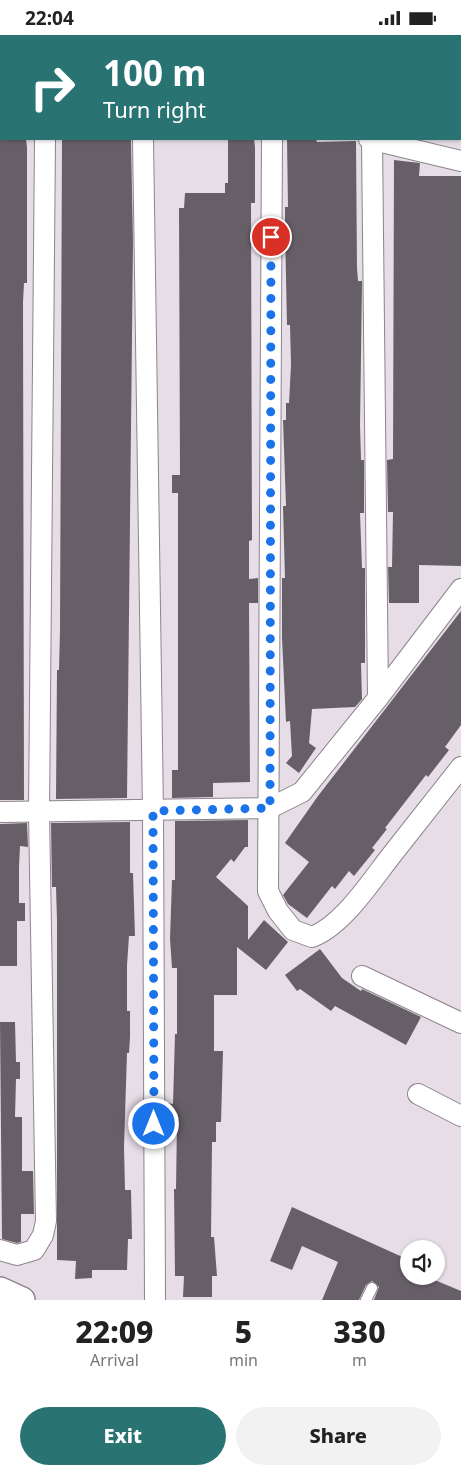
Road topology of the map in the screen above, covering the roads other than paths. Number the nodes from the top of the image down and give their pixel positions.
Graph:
1 (45, 140) edge
2 (143, 140) edge
3 (272, 140) edge
4 (371, 140) edge
5 (375, 140) edge
6 (461, 161) edge
7 (461, 589) edge
8 (378, 698) junction
9 (461, 767) edge
10 (270, 808) junction
11 (153, 811) junction
12 (0, 812) edge
13 (39, 812) junction
14 (362, 976) dead end
15 (461, 1023) edge
16 (418, 1094) dead end
17 (461, 1116) edge
18 (0, 1250) edge
19 (372, 1288) dead end
20 (0, 1290) edge
21 (22, 1300) edge
22 (155, 1300) edge
23 (366, 1300) edge

1 - 13 street
2 - 11 street
3 - 10 street
4 - 8 street
5 - 6 street
7 - 8 street
8 - 10 street
9 - 10 street
10 - 11 street
11 - 13 street
11 - 22 street
12 - 13 street
13 - 18 street
14 - 15 street
16 - 17 street
19 - 23 lane
20 - 21 street

